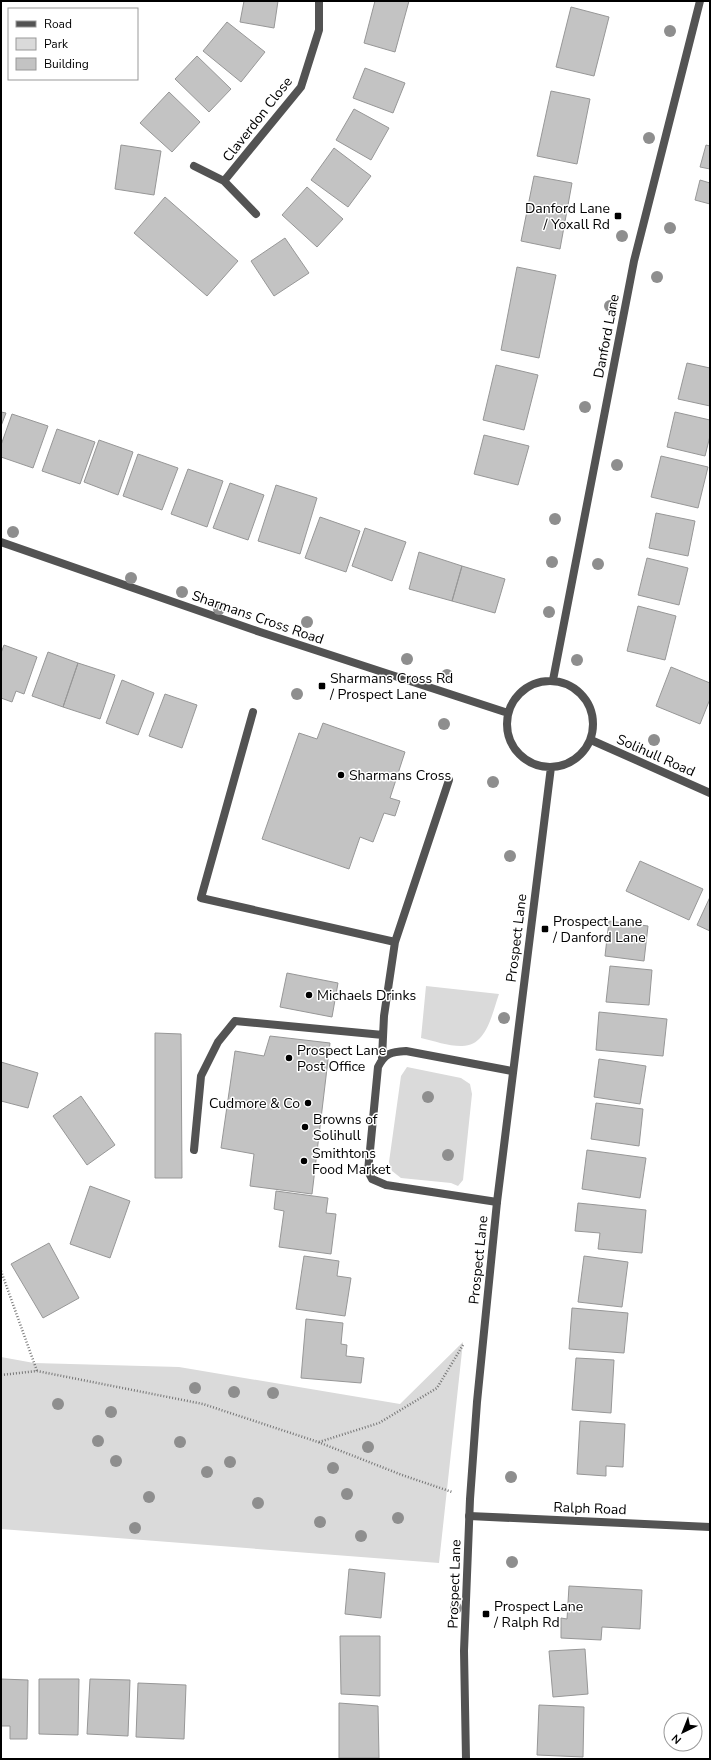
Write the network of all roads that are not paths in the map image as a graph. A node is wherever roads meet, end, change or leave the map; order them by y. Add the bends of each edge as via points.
1 (319, 1) edge
2 (700, 1) edge
3 (194, 166) dead end
4 (224, 181) junction
5 (256, 214) dead end
6 (1, 542) edge
7 (553, 680) junction
8 (253, 712) dead end
9 (508, 713) junction
10 (591, 740) junction
11 (551, 767) junction
12 (449, 780) dead end
13 (710, 793) edge
14 (395, 942) junction
15 (383, 1035) junction
16 (382, 1058) junction
17 (512, 1071) junction
18 (194, 1150) dead end
19 (497, 1202) junction
20 (469, 1516) junction
21 (710, 1527) edge
22 (466, 1759) edge

1 - 4 street, Claverdon Close via 319,30 301,87
2 - 7 street, Danford Lane via 634,261
3 - 4 street, Claverdon Close
4 - 5 street, Claverdon Close
6 - 9 street, Sharmans Cross Road
7 - 9 street via 525,688 514,699
7 - 10 street via 568,684 581,693 590,705 594,720
8 - 14 street via 201,898
9 - 11 street via 509,738 516,751 522,758 536,765
10 - 11 street via 583,753 574,760
10 - 13 street, Solihull Road
11 - 17 street, Prospect Lane
12 - 14 street
14 - 15 street
15 - 16 street
15 - 18 street via 235,1021 218,1042 201,1076
16 - 17 street via 392,1052 406,1051
16 - 19 street via 378,1067 368,1171 372,1179 386,1185
17 - 19 street, Prospect Lane
19 - 20 street, Prospect Lane via 477,1402
20 - 21 street, Ralph Road
20 - 22 street, Prospect Lane via 464,1651

